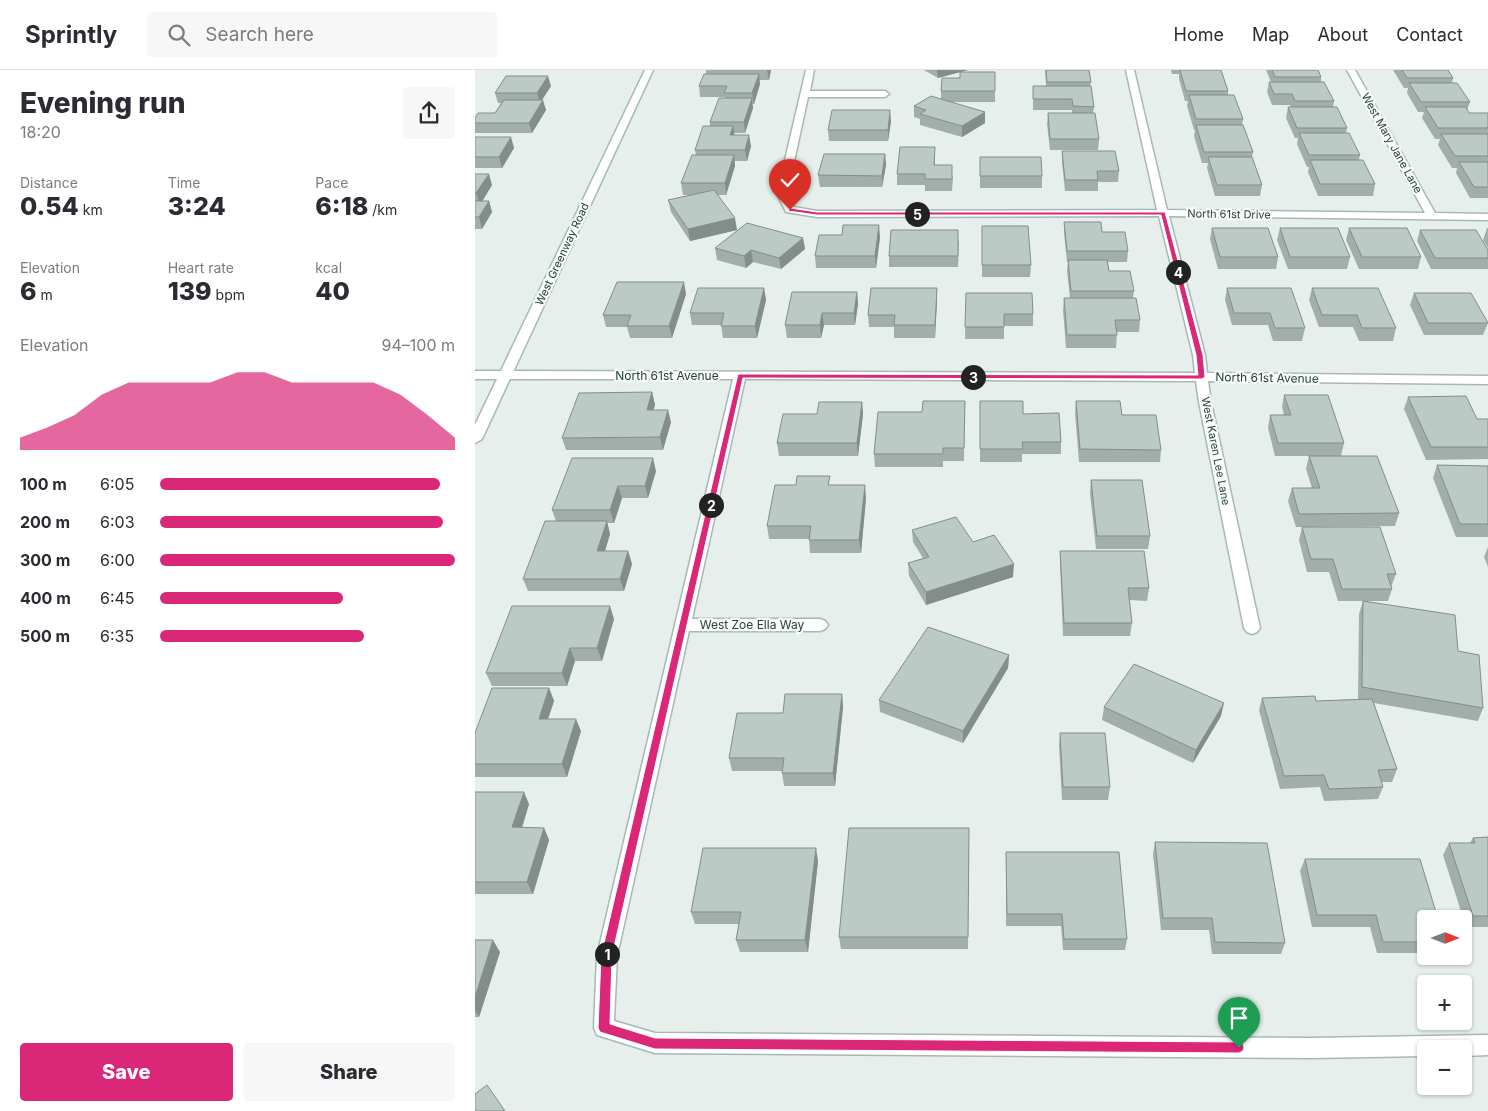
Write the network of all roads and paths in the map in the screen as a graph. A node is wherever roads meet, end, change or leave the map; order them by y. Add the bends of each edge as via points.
1 (649, 70) edge
2 (811, 70) edge
3 (1130, 70) edge
4 (1351, 70) edge
5 (805, 94) junction
6 (885, 94) dead end
7 (1163, 213) junction
8 (1432, 216) junction
9 (1488, 217) edge
10 (475, 375) edge
11 (505, 375) junction
12 (740, 376) junction
13 (1202, 377) junction
14 (1488, 380) edge
15 (475, 438) edge
16 (684, 625) junction
17 (819, 625) dead end
18 (1252, 628) dead end
19 (1488, 1044) edge

1 - 11 street, West Greenway Road
2 - 5 street
3 - 7 street, West Karen Lee Lane
4 - 8 street, West Mary Jane Lane
5 - 6 street
5 - 7 street, North 61st Drive via 782,194 790,210 817,214
7 - 8 street, North 61st Drive
7 - 13 street, West Karen Lee Lane
8 - 9 street, North 61st Drive
10 - 11 street, North 61st Avenue
11 - 12 street, North 61st Avenue
11 - 15 street, West Greenway Road
12 - 13 street, North 61st Avenue
12 - 16 street, West Zoe Ella Way
13 - 14 street, North 61st Avenue
13 - 18 street, West Karen Lee Lane
16 - 17 street, West Zoe Ella Way
16 - 19 street, West Zoe Ella Way via 607,956 604,1028 655,1044 1302,1048

